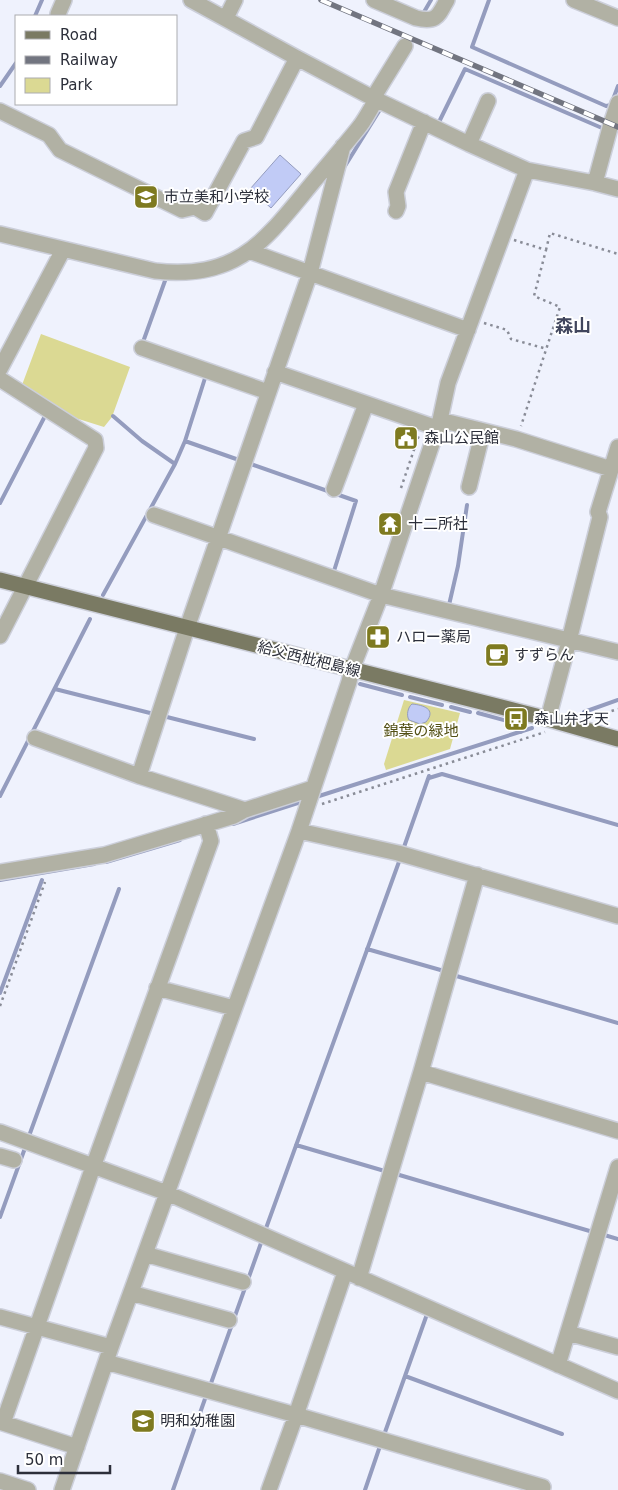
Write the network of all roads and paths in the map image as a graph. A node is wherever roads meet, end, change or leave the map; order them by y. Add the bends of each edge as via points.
1 (64, 0) edge
2 (192, 0) edge
3 (235, 0) edge
4 (374, 0) edge
5 (447, 0) edge
6 (574, 0) edge
7 (58, 14) dead end
8 (226, 18) junction
9 (618, 18) edge
10 (406, 46) dead end
11 (297, 58) junction
12 (375, 99) junction
13 (488, 101) dead end
14 (618, 103) edge
15 (0, 111) edge
16 (424, 122) junction
17 (469, 144) junction
18 (343, 146) junction
19 (527, 170) junction
20 (595, 182) junction
21 (618, 188) edge
22 (396, 211) dead end
23 (0, 234) edge
24 (502, 236) junction
25 (63, 250) junction
26 (546, 250) junction
27 (249, 251) junction
28 (618, 254) edge
29 (310, 273) junction
30 (470, 325) junction
31 (142, 348) dead end
32 (547, 349) junction
33 (0, 370) edge
34 (275, 372) junction
35 (0, 379) edge
36 (268, 392) junction
37 (366, 404) junction
38 (433, 424) junction
39 (483, 431) junction
40 (516, 439) junction
41 (618, 446) edge
42 (611, 469) junction
43 (469, 487) dead end
44 (400, 488) dead end
45 (334, 489) dead end
46 (154, 515) dead end
47 (218, 537) junction
48 (0, 580) edge
49 (26, 586) junction
50 (381, 595) junction
51 (187, 628) junction
52 (0, 636) edge
53 (569, 641) junction
54 (618, 652) edge
55 (352, 669) junction
56 (618, 709) edge
57 (548, 720) junction
58 (568, 725) junction
59 (583, 729) junction
60 (35, 738) dead end
61 (618, 739) edge
62 (139, 776) junction
63 (312, 790) junction
64 (306, 808) junction
65 (245, 810) junction
66 (208, 830) junction
67 (299, 831) junction
68 (0, 872) edge
69 (477, 874) junction
70 (45, 882) dead end
71 (618, 916) edge
72 (157, 988) junction
73 (0, 1006) edge
74 (234, 1008) junction
75 (421, 1072) junction
76 (618, 1131) edge
77 (0, 1132) edge
78 (93, 1167) junction
79 (618, 1167) edge
80 (167, 1193) junction
81 (145, 1254) junction
82 (345, 1272) junction
83 (359, 1278) junction
84 (243, 1282) dead end
85 (131, 1293) junction
86 (0, 1317) edge
87 (229, 1320) dead end
88 (36, 1327) junction
89 (568, 1333) junction
90 (111, 1347) junction
91 (618, 1348) edge
92 (106, 1362) junction
93 (558, 1365) junction
94 (618, 1391) edge
95 (296, 1415) junction
96 (1, 1422) edge
97 (77, 1447) junction
98 (0, 1482) edge
99 (543, 1486) dead end
100 (28, 1490) edge
101 (62, 1490) edge
102 (269, 1490) edge

1 - 7 street
2 - 8 street
3 - 8 street
4 - 5 street via 424,20 438,17
6 - 9 street
8 - 11 street
10 - 12 street
11 - 12 street
11 - 15 street via 256,137 244,141 205,213 195,207 182,210 60,150 49,135
12 - 16 street
12 - 18 street
13 - 17 street
14 - 20 street
16 - 17 street
16 - 22 street via 396,192
17 - 19 street
18 - 27 street via 275,228
18 - 29 street
19 - 20 street
19 - 24 street
20 - 21 street
23 - 25 street
24 - 26 path
24 - 30 street
25 - 27 street via 176,273 214,268
25 - 33 street
26 - 28 path via 550,233
26 - 32 path via 534,296 560,307
27 - 29 street
29 - 30 street
29 - 34 street
30 - 32 path via 507,330 511,339
30 - 38 street
31 - 36 street
32 - 40 path
34 - 36 street
34 - 37 street
35 - 49 street via 95,440 96,448
36 - 47 street
37 - 38 street
37 - 45 street
38 - 39 street
38 - 44 path
38 - 50 street
39 - 40 street
39 - 43 street
40 - 42 street
41 - 42 street
42 - 53 street
46 - 47 street
47 - 50 street
47 - 51 street
48 - 49 main road, 給父西枇杷島線
49 - 51 main road, 給父西枇杷島線
49 - 52 street
50 - 53 street
50 - 55 street
51 - 55 main road, 給父西枇杷島線
51 - 62 street
53 - 54 street
53 - 57 street
55 - 57 main road, 給父西枇杷島線
55 - 63 street
56 - 59 path via 587,719
57 - 58 main road, 給父西枇杷島線
58 - 59 main road, 給父西枇杷島線
58 - 64 path
59 - 61 main road, 給父西枇杷島線
60 - 62 street
62 - 65 street
63 - 64 street
63 - 65 street
64 - 67 street
65 - 66 street
66 - 68 street via 104,855
66 - 72 street
67 - 69 street via 398,852
67 - 74 street
69 - 71 street
69 - 75 street
70 - 73 path
72 - 74 street
72 - 78 street
74 - 80 street
75 - 76 street
75 - 83 street
77 - 78 street
78 - 80 street
78 - 88 street
79 - 89 street
80 - 81 street
80 - 82 street
81 - 84 street
81 - 85 street
82 - 83 street
82 - 95 street
83 - 93 street
85 - 87 street
85 - 90 street
86 - 88 street
88 - 90 street
88 - 96 street
89 - 91 street
89 - 93 street
90 - 92 street
92 - 95 street
92 - 97 street
93 - 94 street
95 - 99 street
95 - 102 street
96 - 97 street
97 - 101 street
98 - 100 street

